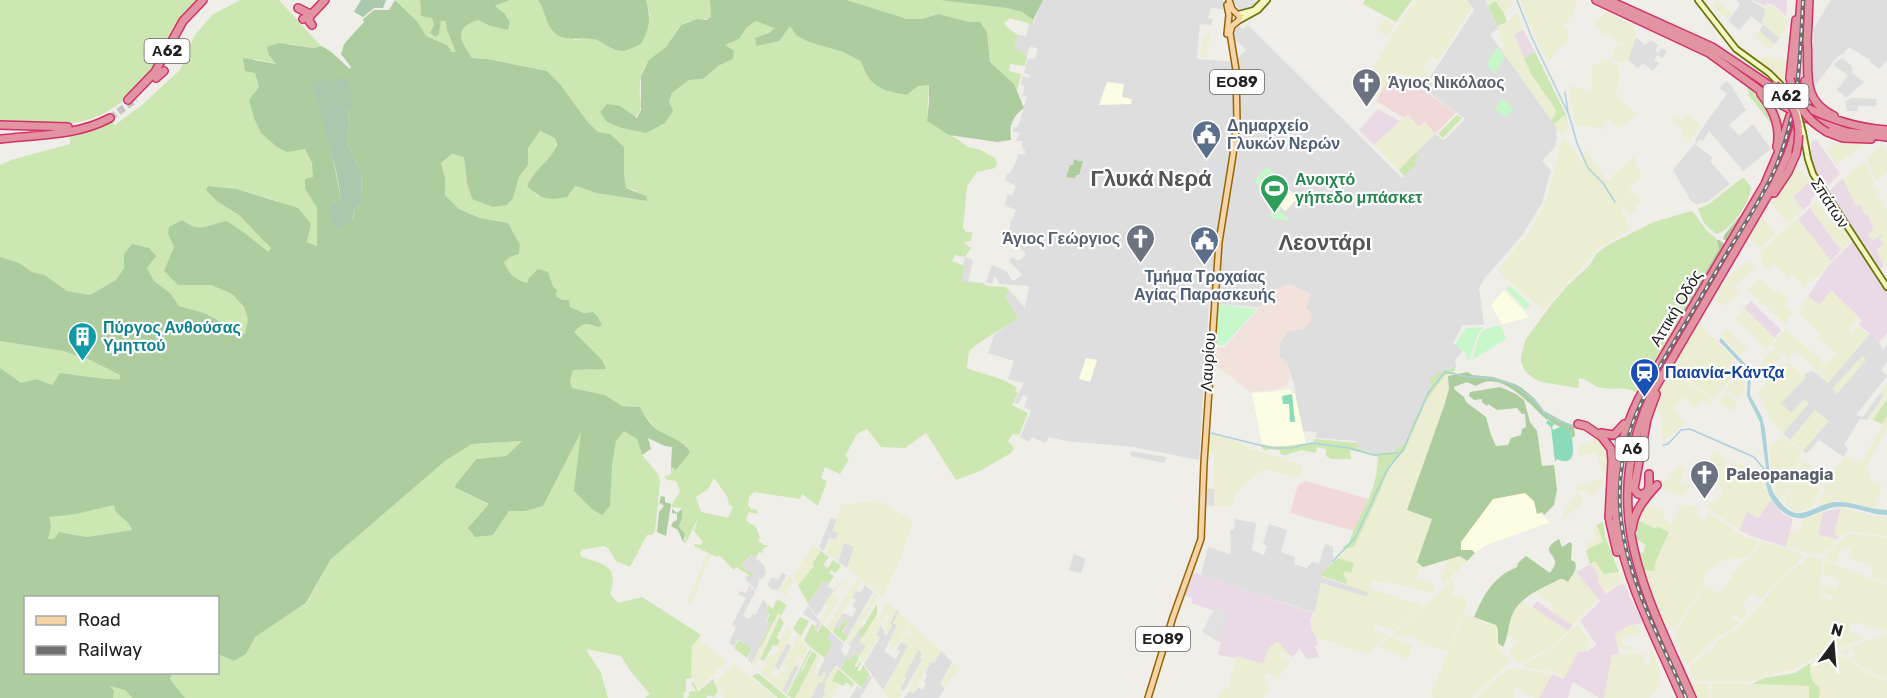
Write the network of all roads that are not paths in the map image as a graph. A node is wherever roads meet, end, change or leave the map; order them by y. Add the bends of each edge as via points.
1 (203, 0) edge
2 (211, 0) edge
3 (323, 0) edge
4 (1228, 0) edge
5 (1265, 0) edge
6 (1596, 0) edge
7 (1608, 0) edge
8 (1698, 0) edge
9 (1800, 0) edge
10 (1809, 0) edge
11 (298, 8) dead end
12 (309, 14) junction
13 (1234, 17) junction
14 (312, 25) dead end
15 (1695, 39) junction
16 (1807, 40) junction
17 (171, 52) junction
18 (1726, 64) junction
19 (156, 78) junction
20 (1779, 86) junction
21 (0, 125) edge
22 (1887, 129) edge
23 (1887, 138) edge
24 (0, 139) edge
25 (1754, 202) junction
26 (1742, 241) junction
27 (1887, 287) edge
28 (1673, 356) junction
29 (1639, 398) junction
30 (1649, 474) dead end
31 (1645, 494) junction
32 (1633, 550) junction
33 (1638, 597) junction
34 (1147, 698) edge
35 (1682, 698) edge
36 (1692, 698) edge

1 - 19 highway, Α62 via 183,21 164,58 132,100
2 - 17 highway, Α62 via 189,20
3 - 12 highway
4 - 13 main road, Λαυρίου / ΕΟ89
5 - 13 main road via 1258,10
6 - 18 highway, Α62
7 - 15 highway, Α62
8 - 20 main road, Σπάτων via 1736,49 1769,73
9 - 23 highway, bridge via 1790,78 1800,107 1827,132 1851,139
9 - 25 highway, Αττική Οδός / Α6, bridge via 1790,116 1775,162
10 - 16 highway, Αττική Οδός / Α6
11 - 12 highway
12 - 14 highway
13 - 34 main road, Λαυρίου / ΕΟ89 via 1228,36 1234,70 1234,121 1213,271 1198,538
15 - 20 highway via 1727,53
15 - 22 highway, Α62 via 1819,114 1856,126
16 - 22 highway via 1808,84 1816,103 1836,117
16 - 26 highway, Αττική Οδός / Α6, bridge via 1803,97 1791,147
17 - 19 highway, Α62
17 - 19 highway via 166,67
18 - 23 highway, Α62 via 1773,100 1806,118 1847,132
18 - 25 highway via 1765,100 1777,123 1775,155
20 - 26 highway, bridge via 1796,116 1796,154
20 - 27 main road, Σπάτων, bridge via 1797,109 1811,170
21 - 24 highway via 69,127 109,116 78,130
25 - 29 highway, Αττική Οδός / Α6
26 - 28 highway, Αττική Οδός / Α6
28 - 31 highway via 1648,416 1634,489
28 - 32 highway, Αττική Οδός / Α6 via 1648,403 1633,447 1627,496
29 - 33 highway, Αττική Οδός / Α6 via 1620,447 1615,499 1619,541
29 - 33 highway via 1614,435 1587,424 1578,426 1586,426 1602,436 1612,452 1609,520 1621,563
30 - 31 highway
31 - 32 highway via 1656,485 1633,519
32 - 36 highway, Αττική Οδός / Α6 via 1644,587
33 - 35 highway, Αττική Οδός / Α6

